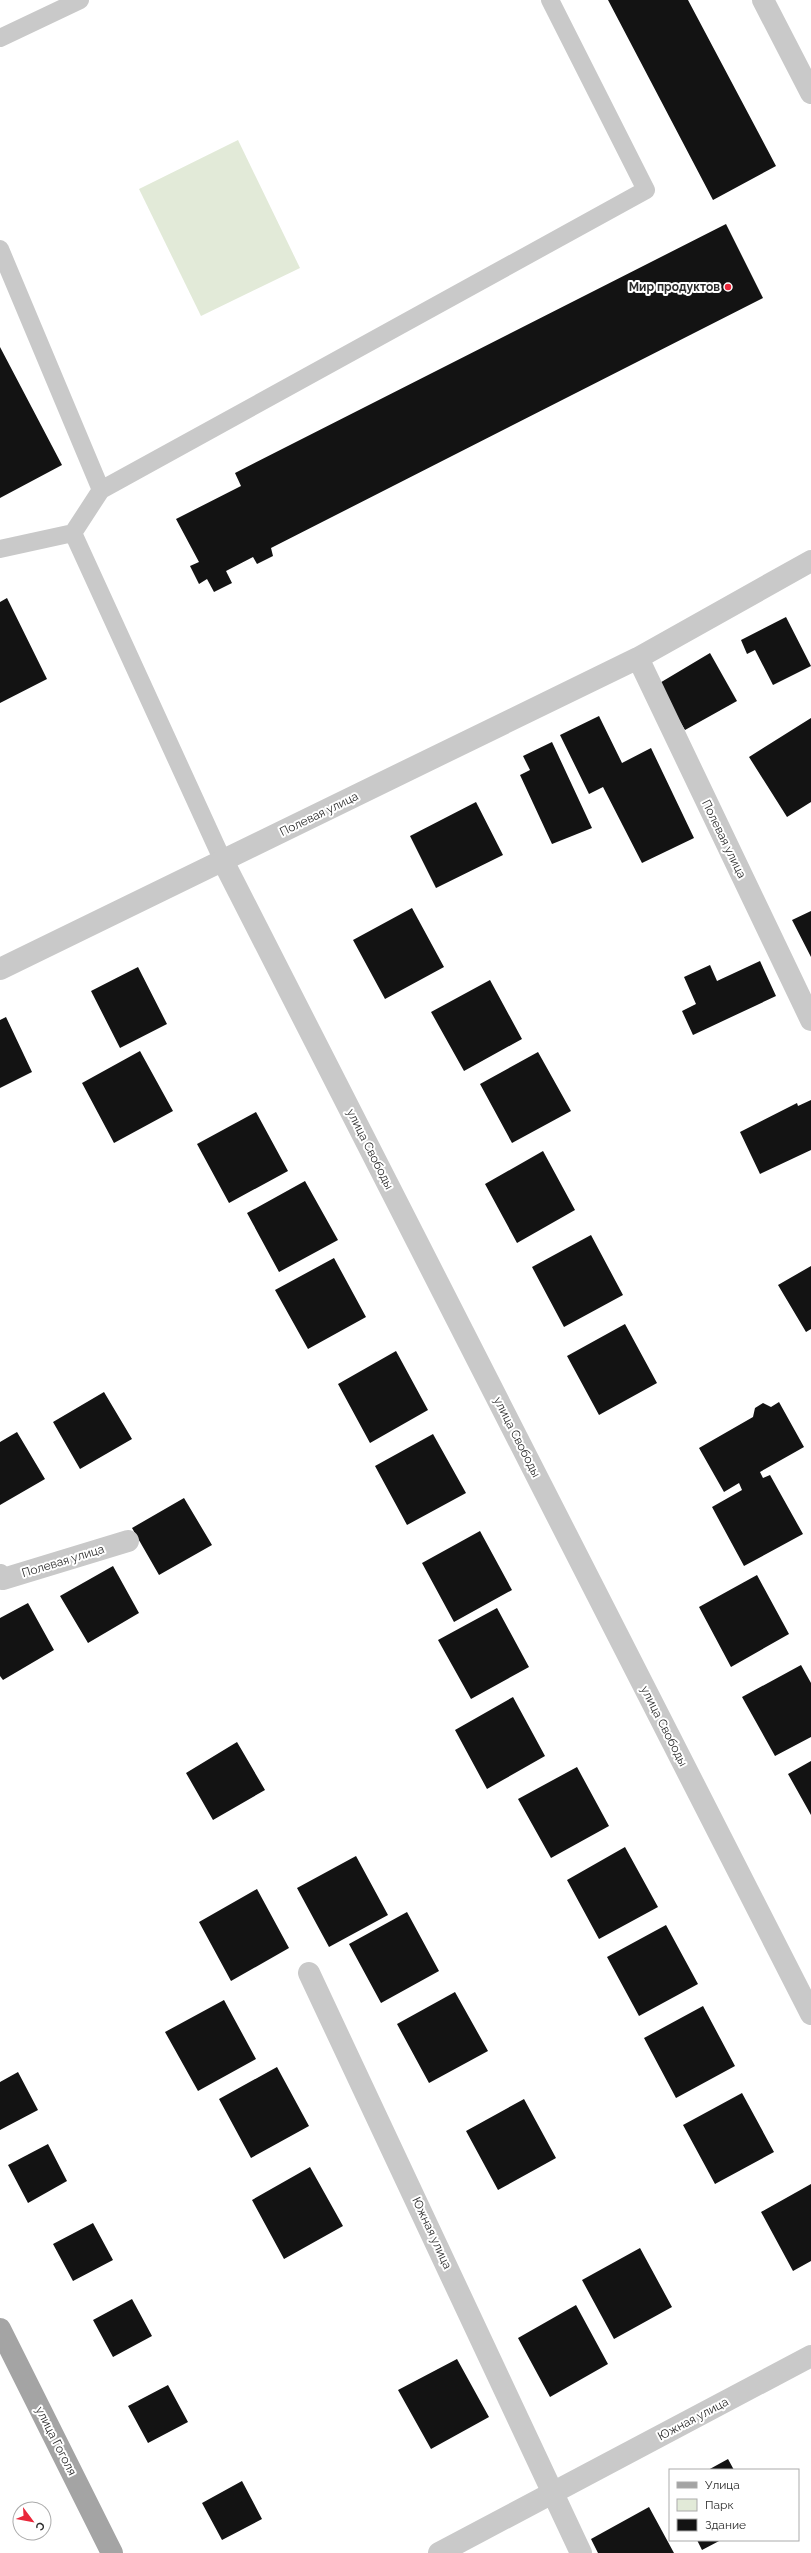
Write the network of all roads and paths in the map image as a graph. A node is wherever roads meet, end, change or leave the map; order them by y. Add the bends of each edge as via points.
1 (80, 0) edge
2 (550, 0) edge
3 (763, 0) edge
4 (0, 38) edge
5 (811, 93) edge
6 (0, 250) edge
7 (101, 490) junction
8 (73, 533) junction
9 (0, 549) edge
10 (811, 561) edge
11 (638, 658) junction
12 (223, 861) junction
13 (0, 969) edge
14 (811, 1020) edge
15 (128, 1541) dead end
16 (0, 1575) edge
17 (309, 1973) dead end
18 (811, 2014) edge
19 (0, 2329) edge
20 (811, 2356) edge
21 (554, 2494) junction
22 (112, 2553) edge
23 (439, 2553) edge
24 (581, 2553) edge

1 - 4 lane
2 - 7 lane via 646,190
3 - 5 street
6 - 7 lane
7 - 8 lane
8 - 9 lane
8 - 12 lane
10 - 11 street, Полевая улица
11 - 12 street, Полевая улица
11 - 14 street, Полевая улица
12 - 13 street, Полевая улица
12 - 18 street, улица Свободы
15 - 16 street, Полевая улица via 2,1579
17 - 21 street, Южная улица
19 - 22 main road, улица Гоголя
20 - 21 street, Южная улица
21 - 23 street, Южная улица
21 - 24 street, Южная улица

